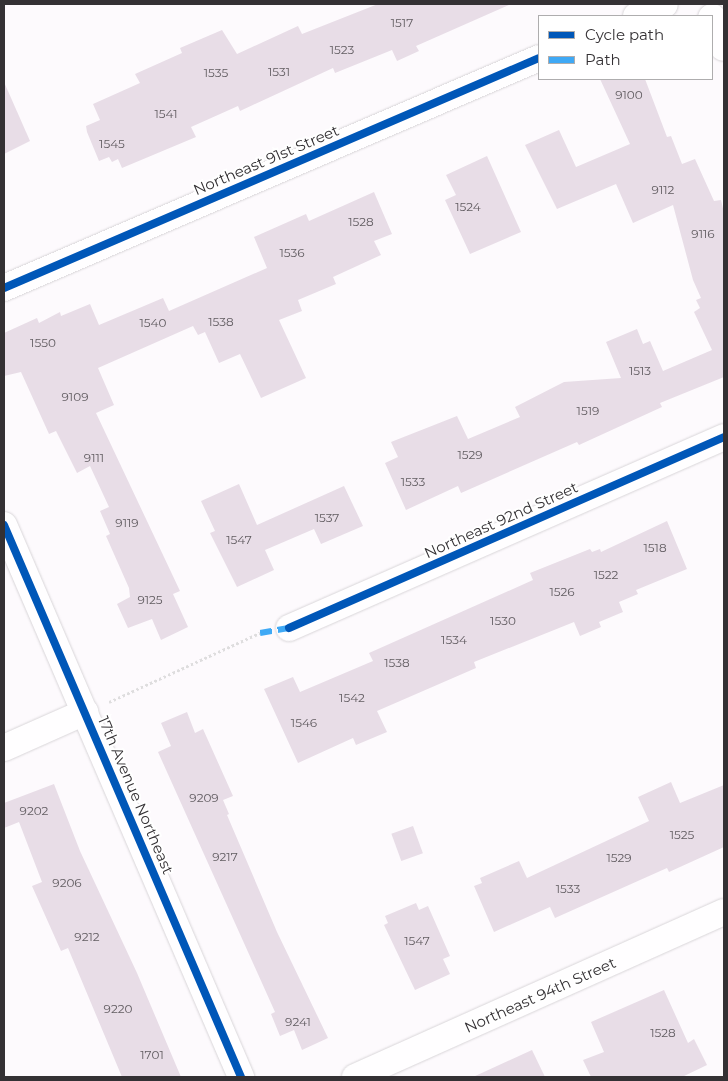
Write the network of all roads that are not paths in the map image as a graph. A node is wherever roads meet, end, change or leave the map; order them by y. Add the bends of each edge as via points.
1 (665, 4) edge
2 (638, 15) edge
3 (713, 22) edge
4 (724, 47) edge
5 (538, 58) edge
6 (4, 288) edge
7 (724, 437) edge
8 (4, 525) edge
9 (289, 628) dead end
10 (96, 707) junction
11 (4, 748) edge
12 (724, 912) edge
13 (241, 1077) edge
14 (355, 1077) edge

1 - 2 street
3 - 4 street
5 - 6 street, Northeast 91st Street
7 - 9 street, Northeast 92nd Street
8 - 10 street, 17th Avenue Northeast
10 - 11 street
10 - 13 street, 17th Avenue Northeast
12 - 14 street, Northeast 94th Street

